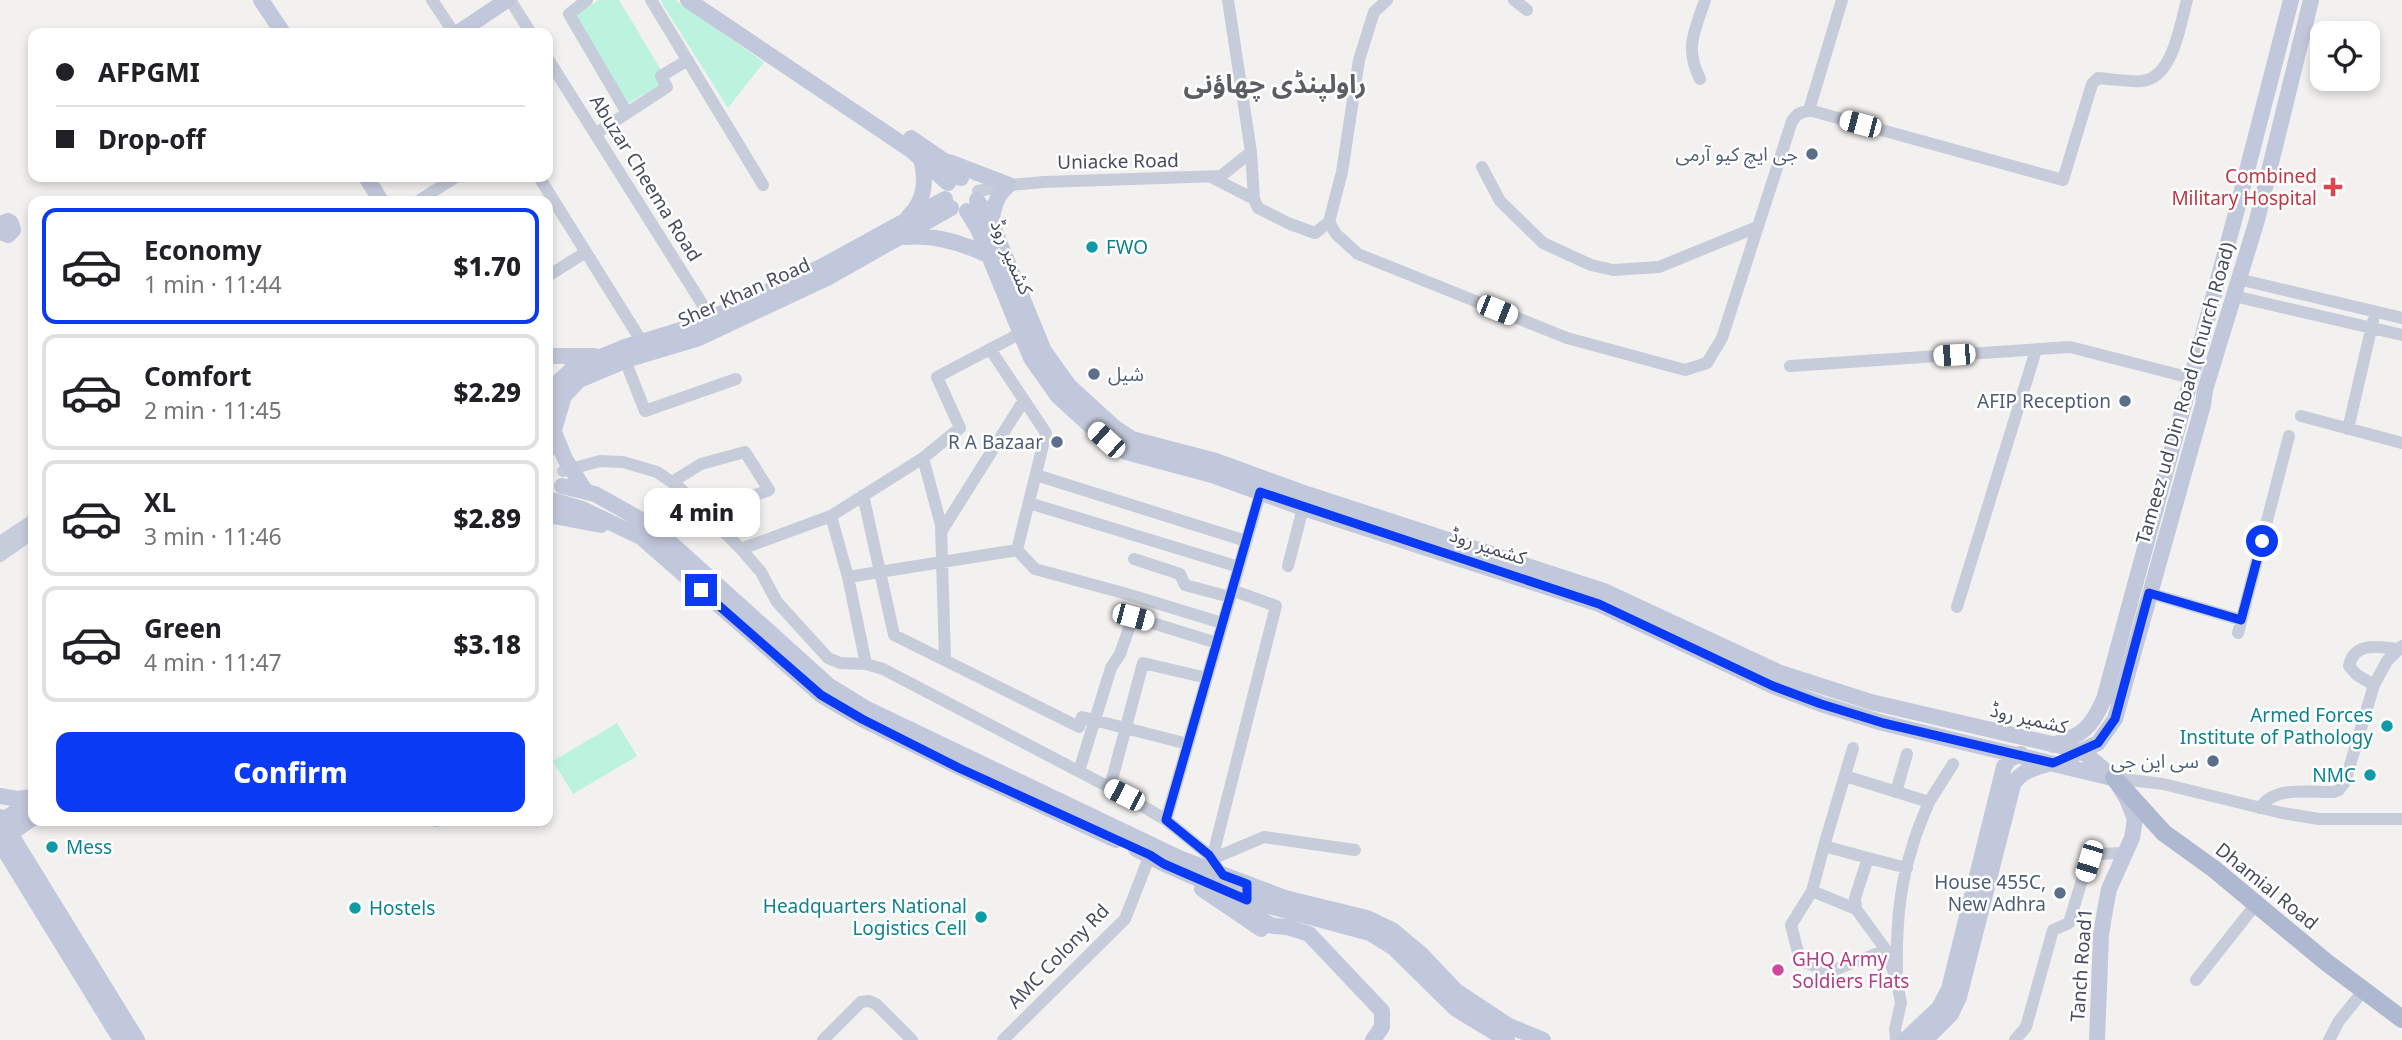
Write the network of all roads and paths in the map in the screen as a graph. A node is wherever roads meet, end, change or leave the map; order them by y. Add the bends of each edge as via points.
1 (251, 0) edge
2 (261, 0) edge
3 (432, 0) edge
4 (509, 0) edge
5 (587, 0) edge
6 (651, 0) edge
7 (688, 0) edge
8 (702, 0) edge
9 (1228, 0) edge
10 (1387, 0) edge
11 (1514, 0) edge
12 (1705, 0) edge
13 (1842, 0) edge
14 (2187, 0) edge
15 (2291, 0) edge
16 (2311, 0) edge
17 (1527, 10) dead end
18 (270, 28) edge
19 (280, 28) edge
20 (452, 28) edge
21 (464, 28) edge
22 (528, 28) edge
23 (688, 60) junction
24 (553, 67) edge
25 (1700, 79) dead end
26 (1809, 110) junction
27 (627, 113) junction
28 (595, 134) junction
29 (1251, 152) junction
30 (921, 158) junction
31 (943, 160) junction
32 (1482, 167) dead end
33 (1211, 177) junction
34 (448, 182) edge
35 (764, 185) dead end
36 (1009, 185) junction
37 (426, 196) edge
38 (961, 196) junction
39 (553, 199) edge
40 (1254, 200) junction
41 (2235, 217) junction
42 (905, 220) junction
43 (2257, 220) junction
44 (991, 222) junction
45 (1329, 222) junction
46 (1757, 227) junction
47 (899, 237) junction
48 (586, 251) junction
49 (990, 256) junction
50 (553, 273) edge
51 (2238, 279) junction
52 (2234, 296) junction
53 (2379, 312) junction
54 (711, 318) junction
55 (2402, 318) edge
56 (2375, 328) junction
57 (1021, 333) junction
58 (2402, 335) edge
59 (642, 342) junction
60 (990, 349) junction
61 (2036, 350) junction
62 (607, 355) junction
63 (553, 356) edge
64 (625, 360) junction
65 (1790, 366) dead end
66 (2191, 378) junction
67 (736, 379) dead end
68 (553, 388) edge
69 (1024, 400) junction
70 (2301, 416) dead end
71 (2352, 430) junction
72 (554, 432) junction
73 (553, 435) edge
74 (2289, 436) dead end
75 (2402, 443) edge
76 (923, 458) junction
77 (553, 459) edge
78 (565, 475) junction
79 (1036, 475) junction
80 (671, 482) junction
81 (1262, 485) junction
82 (863, 495) junction
83 (553, 496) edge
84 (750, 497) dead end
85 (553, 500) edge
86 (1300, 502) junction
87 (1029, 503) junction
88 (553, 516) edge
89 (831, 516) junction
90 (28, 523) edge
91 (627, 531) junction
92 (941, 532) junction
93 (28, 536) edge
94 (1246, 541) junction
95 (0, 542) edge
96 (741, 549) junction
97 (2144, 549) junction
98 (1017, 550) junction
99 (2160, 553) junction
100 (0, 556) edge
101 (1134, 559) dead end
102 (942, 562) junction
103 (1288, 566) dead end
104 (1239, 567) junction
105 (880, 572) junction
106 (848, 577) junction
107 (2149, 593) junction
108 (1231, 594) junction
109 (1957, 607) dead end
110 (1222, 623) junction
111 (1217, 643) junction
112 (2400, 648) edge
113 (945, 660) junction
114 (1735, 660) junction
115 (866, 664) junction
116 (1207, 678) junction
117 (2374, 685) junction
118 (1828, 688) junction
119 (1821, 704) junction
120 (1096, 720) junction
121 (1126, 728) junction
122 (1188, 744) junction
123 (2052, 745) junction
124 (1853, 748) dead end
125 (2082, 751) junction
126 (1907, 754) dead end
127 (2016, 756) junction
128 (2053, 763) junction
129 (1953, 764) dead end
130 (1079, 771) junction
131 (1845, 776) junction
132 (2114, 778) junction
133 (1110, 788) junction
134 (1896, 792) junction
135 (0, 796) edge
136 (28, 799) edge
137 (1929, 802) junction
138 (28, 804) edge
139 (2260, 808) junction
140 (2402, 819) edge
141 (28, 820) edge
142 (1166, 820) junction
143 (2, 830) edge
144 (1824, 846) junction
145 (1355, 850) dead end
146 (2125, 853) junction
147 (1868, 858) junction
148 (1212, 859) junction
149 (1157, 860) junction
150 (1907, 868) junction
151 (1223, 875) junction
152 (1812, 891) junction
153 (1247, 892) junction
154 (2256, 904) junction
155 (1856, 909) junction
156 (1315, 939) junction
157 (1886, 950) junction
158 (2196, 980) dead end
159 (1897, 982) junction
160 (2364, 990) junction
161 (2402, 1019) edge
162 (121, 1040) edge
163 (138, 1040) edge
164 (823, 1040) edge
165 (912, 1040) edge
166 (1003, 1040) edge
167 (1373, 1040) edge
168 (1507, 1040) edge
169 (1543, 1040) edge
170 (1896, 1040) edge
171 (1905, 1040) edge
172 (1925, 1040) edge
173 (2015, 1040) edge
174 (2097, 1040) edge
175 (2329, 1040) edge

1 - 18 main road
2 - 19 main road
3 - 20 street
4 - 21 main road
4 - 22 street
5 - 27 street via 569,14
6 - 23 street
7 - 30 main road
8 - 31 main road
9 - 29 street
10 - 45 street via 1374,12 1359,60 1342,172
11 - 17 street
12 - 25 street via 1691,44 1692,63
13 - 26 street
14 - 26 street via 2165,68 2155,77 2143,81 2098,78 2092,84 2063,180
15 - 41 main road, Tameez ud Din Road (Church Road)
16 - 43 main road, Tameez ud Din Road (Church Road)
23 - 27 street via 661,76 667,87
23 - 35 street
24 - 28 street, Abuzar Cheema Road
26 - 46 street via 1792,121
27 - 28 street
28 - 54 street, Abuzar Cheema Road
29 - 33 street, Uniacke Road via 1221,176
29 - 40 street
30 - 38 main road
30 - 42 main road via 923,191 918,207
31 - 36 main road
31 - 38 main road
32 - 46 street via 1500,201 1543,243 1613,270 1659,267
33 - 36 street, Uniacke Road
33 - 40 street
34 - 37 street
36 - 38 street, Uniacke Road
36 - 44 main road via 995,203
38 - 42 main road, Sher Khan Road
38 - 44 main road, کشمیر روڈ
38 - 47 main road, Sher Khan Road
38 - 49 main road, کشمیر روڈ
39 - 48 street
40 - 45 street via 1258,208 1315,233
41 - 43 main road
41 - 66 main road, Tameez ud Din Road (Church Road)
42 - 54 main road, Sher Khan Road via 821,267
43 - 51 main road, Tameez ud Din Road (Church Road)
44 - 81 main road, کشمیر روڈ via 1044,351 1069,386 1132,439 1216,461
45 - 46 street via 1358,254 1567,338 1685,370 1707,363 1722,338
47 - 49 main road via 931,236
47 - 64 main road, Sher Khan Road via 827,278 699,338
48 - 50 street
48 - 59 street
49 - 57 main road, کشمیر روڈ
51 - 52 main road, Tameez ud Din Road (Church Road)
51 - 53 street
52 - 56 street
52 - 99 main road, Tameez ud Din Road (Church Road)
53 - 55 street
53 - 56 street
54 - 59 main road, Sher Khan Road
56 - 58 street
56 - 71 street
57 - 60 street
57 - 81 main road, کشمیر روڈ via 1031,358 1058,396 1106,440 1126,452
59 - 62 main road, Sher Khan Road
60 - 69 street
60 - 76 street via 937,377 960,428
61 - 65 street
61 - 66 street via 2070,347
61 - 109 street
62 - 63 main road
62 - 68 main road, Sher Khan Road via 572,369
64 - 67 street via 645,411
64 - 72 main road, Sher Khan Road via 579,380 565,396
66 - 97 main road, Tameez ud Din Road (Church Road)
69 - 79 street via 1046,433
69 - 92 street
70 - 71 street
71 - 75 street
72 - 73 main road, Sher Khan Road
72 - 78 main road
74 - 107 street via 2239,626
76 - 82 street
76 - 92 street
77 - 78 main road
78 - 80 street via 600,461 623,462 657,472
78 - 83 main road
78 - 151 main road via 586,492 652,526 828,685 867,709
79 - 87 street
79 - 94 street
80 - 84 street via 701,464 745,452 769,490
80 - 96 street
81 - 86 main road, کشمیر روڈ
81 - 94 street
82 - 89 street
82 - 105 street
85 - 91 main road
86 - 103 street
86 - 114 main road, کشمیر روڈ via 1604,591 1640,616
87 - 98 street
87 - 104 street
88 - 91 main road
89 - 96 street
89 - 106 street
90 - 95 street
91 - 149 main road via 642,537 821,695 959,768
92 - 102 street
93 - 100 street
94 - 104 street
96 - 115 street via 761,572 777,602 828,658
97 - 99 main road
97 - 123 main road, Tameez ud Din Road (Church Road) via 2100,708 2087,730
98 - 102 street
98 - 110 street via 1035,569
99 - 107 main road, Tameez ud Din Road (Church Road)
101 - 108 street via 1180,574 1185,586
102 - 105 street
102 - 113 street
104 - 108 street
105 - 106 street
105 - 113 street via 894,635
106 - 115 street
107 - 125 main road, Tameez ud Din Road (Church Road) via 2115,719 2098,743
108 - 110 street
108 - 148 street via 1276,606
110 - 111 street
111 - 116 street
111 - 120 street via 1133,617
112 - 117 street
112 - 117 street via 2365,647 2351,658 2349,666
113 - 120 street via 1079,727 1082,717
114 - 118 main road, کشمیر روڈ
114 - 119 main road, کشمیر روڈ via 1773,686
115 - 130 street
116 - 121 street via 1143,663
116 - 122 street
117 - 139 street via 2339,790 2273,795
118 - 119 main road
118 - 123 main road, کشمیر روڈ
119 - 127 main road, کشمیر روڈ
120 - 121 street
120 - 130 street
121 - 122 street
121 - 133 street
122 - 142 street
123 - 125 main road, کشمیر روڈ
123 - 127 main road, Tameez ud Din Road (Church Road)
124 - 131 street
125 - 128 main road, Tameez ud Din Road (Church Road)
125 - 132 main road, کشمیر روڈ
126 - 134 street
127 - 128 main road, کشمیر روڈ
127 - 171 main road via 2004,767 1949,989 1939,1008
128 - 132 main road, کشمیر روڈ
128 - 172 main road, Tameez ud Din Road (Church Road) via 2026,772 2013,785 1959,997 1951,1014
129 - 137 street
130 - 133 street
131 - 134 street
131 - 144 street
132 - 139 street, کشمیر روڈ via 2163,784
132 - 146 main road, Tanch Road1 via 2135,819
132 - 154 main road, Dhamial Road via 2164,833
133 - 142 street
134 - 137 street
135 - 136 main road
137 - 150 street
138 - 143 main road
139 - 140 street, کشمیر روڈ via 2319,819
141 - 143 main road
142 - 148 street
143 - 162 main road
143 - 163 main road
144 - 147 street
144 - 152 street
145 - 148 street via 1264,837
146 - 173 street via 2090,857 2069,923 2053,930 2026,1027
146 - 174 main road, Tanch Road1 via 2109,889 2101,935
147 - 150 street
147 - 155 street
148 - 151 street
149 - 153 main road
149 - 156 main road via 1268,932
149 - 166 street, AMC Colony Rd via 1125,919
150 - 159 street via 1896,934
151 - 153 main road
152 - 155 street
152 - 157 street via 1791,925 1800,960 1829,972
153 - 156 main road via 1262,922 1298,929
153 - 168 main road via 1370,933 1394,948 1456,1009
153 - 169 main road via 1367,918 1392,930 1456,991 1509,1026
154 - 158 street
154 - 160 main road, Dhamial Road
155 - 157 street
156 - 167 main road via 1382,1011 1382,1027
157 - 159 street
159 - 170 street via 1901,1003
160 - 161 main road, Dhamial Road
160 - 175 street
164 - 165 street via 861,1002 869,1001

